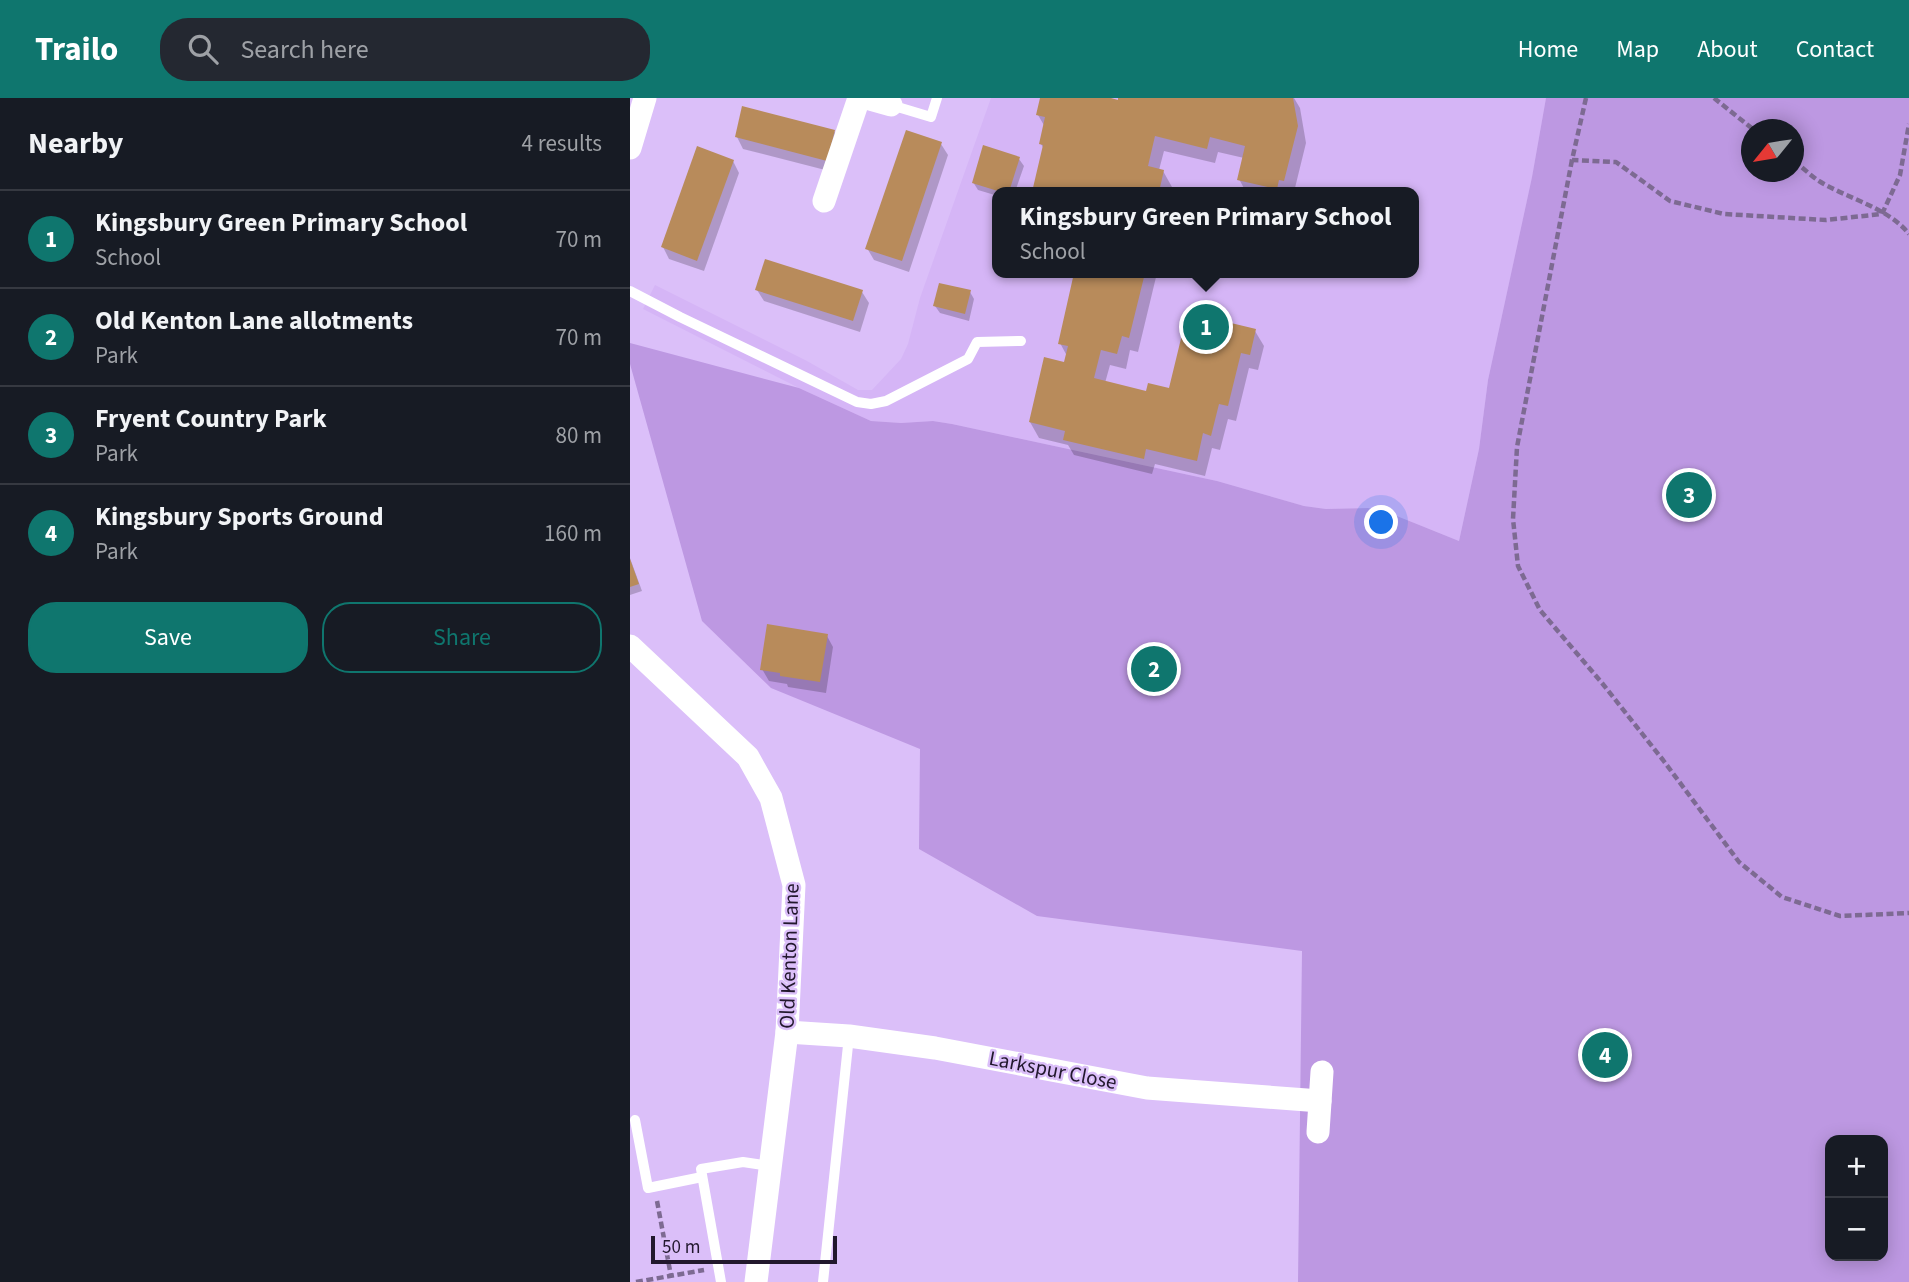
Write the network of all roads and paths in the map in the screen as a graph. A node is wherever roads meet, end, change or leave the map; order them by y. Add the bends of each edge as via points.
1 (645, 98) edge
2 (859, 98) edge
3 (866, 98) edge
4 (937, 98) edge
5 (1587, 98) edge
6 (1714, 98) edge
7 (891, 105) joint
8 (1741, 120) edge
9 (1909, 124) edge
10 (630, 148) edge
11 (1572, 160) junction
12 (1804, 169) edge
13 (824, 201) dead end
14 (1882, 214) junction
15 (1909, 234) edge
16 (630, 291) edge
17 (1021, 341) dead end
18 (630, 646) edge
19 (1909, 913) edge
20 (787, 1032) junction
21 (849, 1036) junction
22 (1322, 1072) dead end
23 (1320, 1101) junction
24 (635, 1120) dead end
25 (1318, 1132) dead end
26 (770, 1166) junction
27 (702, 1177) junction
28 (654, 1186) junction
29 (719, 1267) junction
30 (671, 1276) junction
31 (636, 1282) edge
32 (721, 1282) edge
33 (756, 1282) edge
34 (823, 1282) edge

1 - 10 street
2 - 13 street
3 - 7 street
4 - 7 lane via 931,117
5 - 11 path
6 - 8 path
9 - 14 path via 1900,175
11 - 14 path via 1616,162 1670,201 1724,214 1826,220
11 - 19 path via 1517,447 1513,519 1518,566 1540,610 1663,760 1739,862 1782,897 1840,916
12 - 14 path
14 - 15 path
16 - 17 lane via 857,402 871,404 886,401 968,359 977,342
18 - 20 street, Old Kenton Lane via 748,757 771,798 794,886
20 - 21 street, Larkspur Close
20 - 26 street, Old Kenton Lane
21 - 23 street, Larkspur Close via 1147,1088
21 - 34 lane
22 - 23 street
23 - 25 street
24 - 28 lane via 648,1188
26 - 27 lane via 743,1162 701,1169
26 - 33 street, Old Kenton Lane
27 - 28 lane
27 - 29 lane
28 - 30 path
29 - 30 path
29 - 32 lane
30 - 31 path

